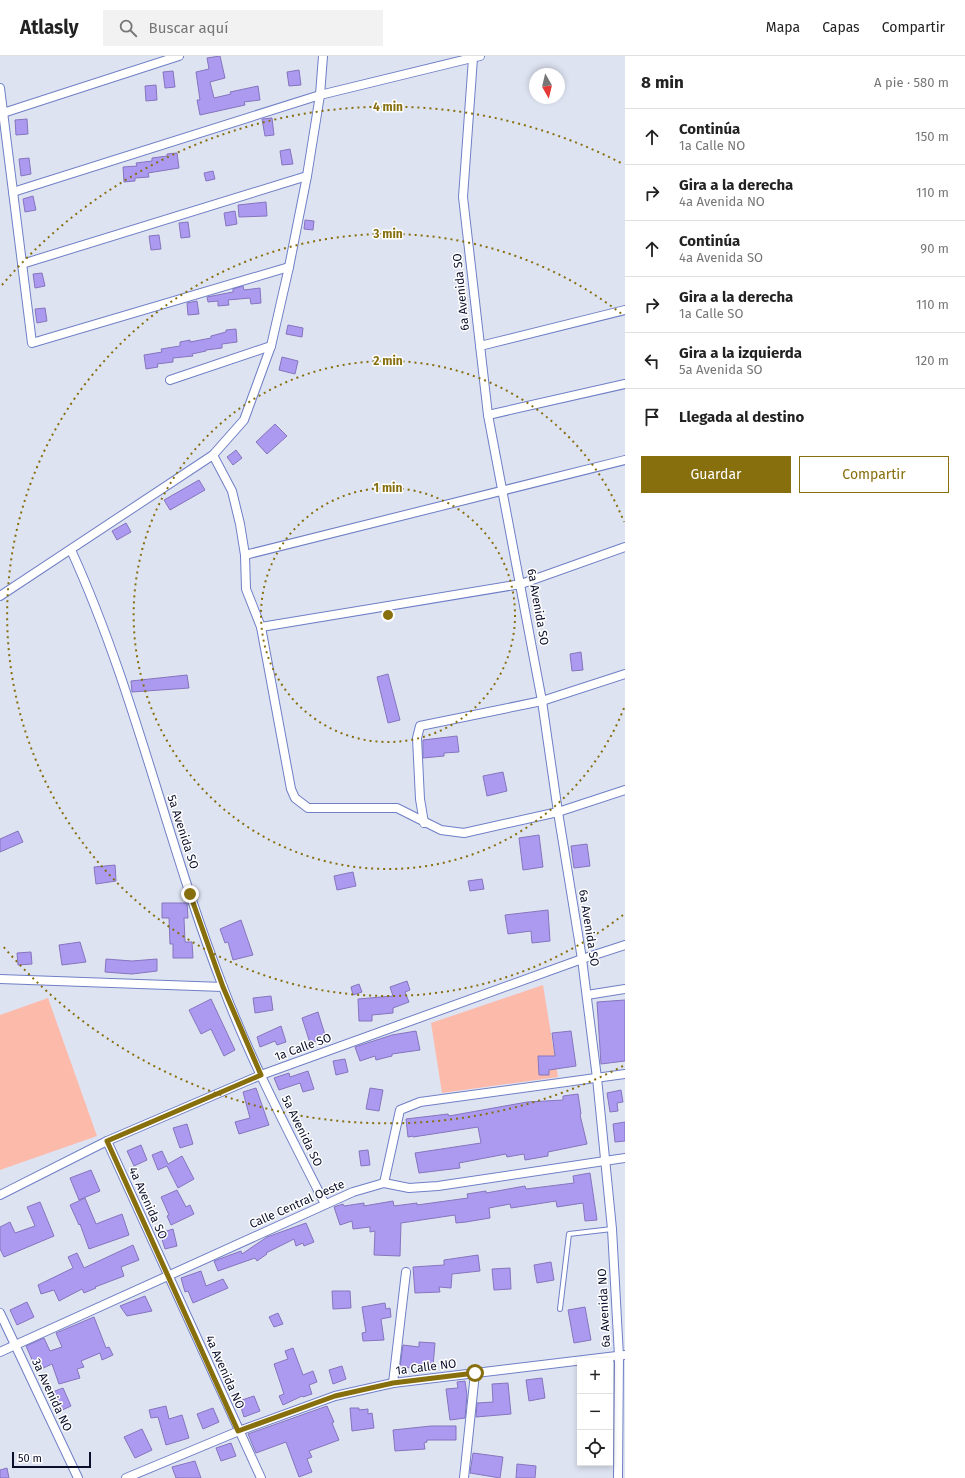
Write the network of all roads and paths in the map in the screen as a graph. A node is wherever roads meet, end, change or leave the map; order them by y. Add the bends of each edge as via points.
1 (179, 56) edge
2 (323, 56) edge
3 (477, 57) edge
4 (0, 88) edge
5 (320, 95) junction
6 (3, 113) junction
7 (307, 176) junction
8 (13, 192) junction
9 (22, 264) junction
10 (289, 267) junction
11 (625, 310) edge
12 (271, 346) junction
13 (480, 346) junction
14 (170, 380) dead end
15 (625, 384) edge
16 (488, 415) junction
17 (213, 455) junction
18 (625, 460) edge
19 (503, 490) junction
20 (625, 547) edge
21 (71, 550) junction
22 (245, 555) junction
23 (521, 584) junction
24 (0, 596) edge
25 (261, 627) junction
26 (625, 674) edge
27 (542, 701) junction
28 (625, 790) edge
29 (558, 812) junction
30 (424, 823) junction
31 (625, 945) edge
32 (582, 959) junction
33 (0, 979) edge
34 (223, 987) junction
35 (625, 989) edge
36 (587, 995) junction
37 (625, 1074) edge
38 (261, 1075) junction
39 (597, 1078) junction
40 (107, 1141) junction
41 (625, 1158) edge
42 (606, 1161) junction
43 (384, 1183) junction
44 (0, 1195) edge
45 (325, 1204) junction
46 (612, 1229) junction
47 (406, 1272) dead end
48 (168, 1275) junction
49 (560, 1309) dead end
50 (0, 1313) edge
51 (15, 1345) junction
52 (0, 1352) edge
53 (622, 1356) edge
54 (475, 1373) junction
55 (393, 1383) junction
56 (238, 1431) junction
57 (78, 1478) edge
58 (126, 1478) edge
59 (261, 1478) edge
60 (464, 1478) edge
61 (618, 1478) edge

1 - 6 street
2 - 5 street
3 - 5 street
3 - 13 street, 6a Avenida SO via 463,197
4 - 6 street
5 - 7 street
5 - 8 street
6 - 8 street
7 - 9 street
7 - 10 street
8 - 9 street
9 - 10 street via 32,343
10 - 12 street
11 - 13 street
12 - 14 street
12 - 17 street via 244,420
13 - 16 street, 6a Avenida SO
15 - 16 street
16 - 19 street, 6a Avenida SO
17 - 21 street
17 - 22 street via 232,491
18 - 19 street
19 - 22 street
19 - 23 street, 6a Avenida SO
20 - 23 street
21 - 24 street
21 - 34 street, 5a Avenida SO via 96,606
22 - 25 street via 246,589
23 - 25 street
23 - 27 street, 6a Avenida SO
25 - 30 street via 291,789 295,798 308,808 397,808
26 - 27 street
27 - 29 street, 6a Avenida SO
27 - 30 street via 420,726 417,738 420,799
28 - 29 street
29 - 30 street via 464,833 441,830
29 - 32 street, 6a Avenida SO
31 - 32 street, 1a Calle SO
32 - 36 street, 6a Avenida SO
32 - 38 street, 1a Calle SO
33 - 34 street
34 - 38 street, 5a Avenida SO
35 - 36 street
36 - 39 street, 6a Avenida SO
37 - 39 street
38 - 40 street, 1a Calle SO
38 - 45 street, 5a Avenida SO
39 - 42 street, 6a Avenida SO
39 - 43 street via 420,1102 400,1110
40 - 44 street, 1a Calle SO
40 - 48 street, 4a Avenida SO
41 - 42 street, Calle Central Oeste
42 - 43 street, Calle Central Oeste via 438,1186 409,1188
42 - 46 street, 6a Avenida NO
43 - 45 street, Calle Central Oeste
45 - 48 street, Calle Central Oeste
46 - 49 lane via 569,1234
46 - 53 street, 6a Avenida NO
47 - 55 street
48 - 51 street, Calle Central Oeste
48 - 56 street, 4a Avenida NO
50 - 51 street, 3a Avenida NO
51 - 52 street, Calle Central Oeste
51 - 57 street, 3a Avenida NO
53 - 54 street, 1a Calle NO
53 - 61 street, 6a Avenida NO
54 - 55 street, 1a Calle NO
54 - 60 street
55 - 56 street, 1a Calle NO via 335,1396
56 - 58 street, 1a Calle NO
56 - 59 street, 4a Avenida NO

